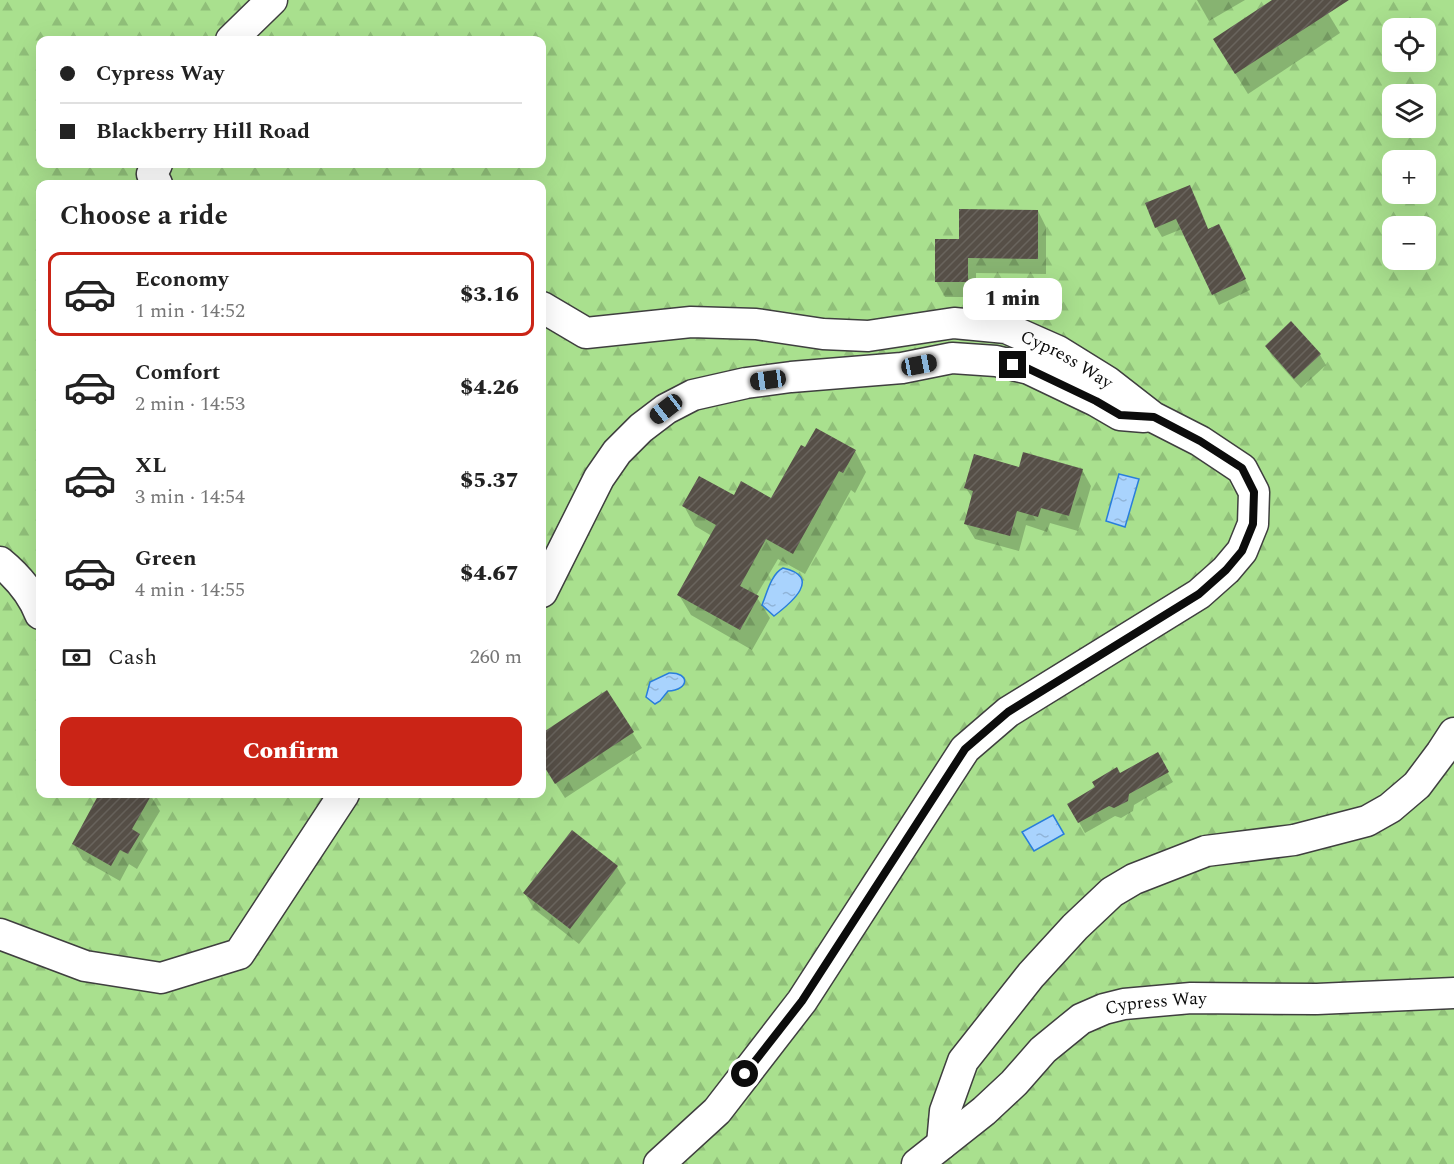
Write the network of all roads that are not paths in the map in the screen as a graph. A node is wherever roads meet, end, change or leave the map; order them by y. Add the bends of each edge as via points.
1 (272, 0) edge
2 (235, 36) edge
3 (546, 309) edge
4 (1154, 417) junction
5 (0, 562) edge
6 (546, 578) edge
7 (36, 603) edge
8 (1454, 733) edge
9 (341, 798) edge
10 (0, 934) edge
11 (1454, 993) edge
12 (942, 1144) junction
13 (659, 1164) edge
14 (917, 1164) edge

1 - 2 street
3 - 4 street, Cypress Way via 586,333 691,322 756,324 868,336 954,323 1006,328 1058,351
4 - 6 street via 1120,415 1029,369 996,361 952,358 902,368 746,383 693,395 666,409 617,452
4 - 13 street, Cypress Way via 1242,468 1254,492 1253,524 1242,551 1199,594 1008,712 965,749 802,1001 717,1111
5 - 7 street
8 - 12 street via 1417,785 1367,821 1294,840 1206,851 1134,879 1112,892 1031,975 963,1061 945,1111
9 - 10 street via 239,954 161,978 85,966
11 - 12 street, Cypress Way via 1317,999 1191,998 1104,1009 1081,1018 1043,1050 984,1111
12 - 14 street, Cypress Way

